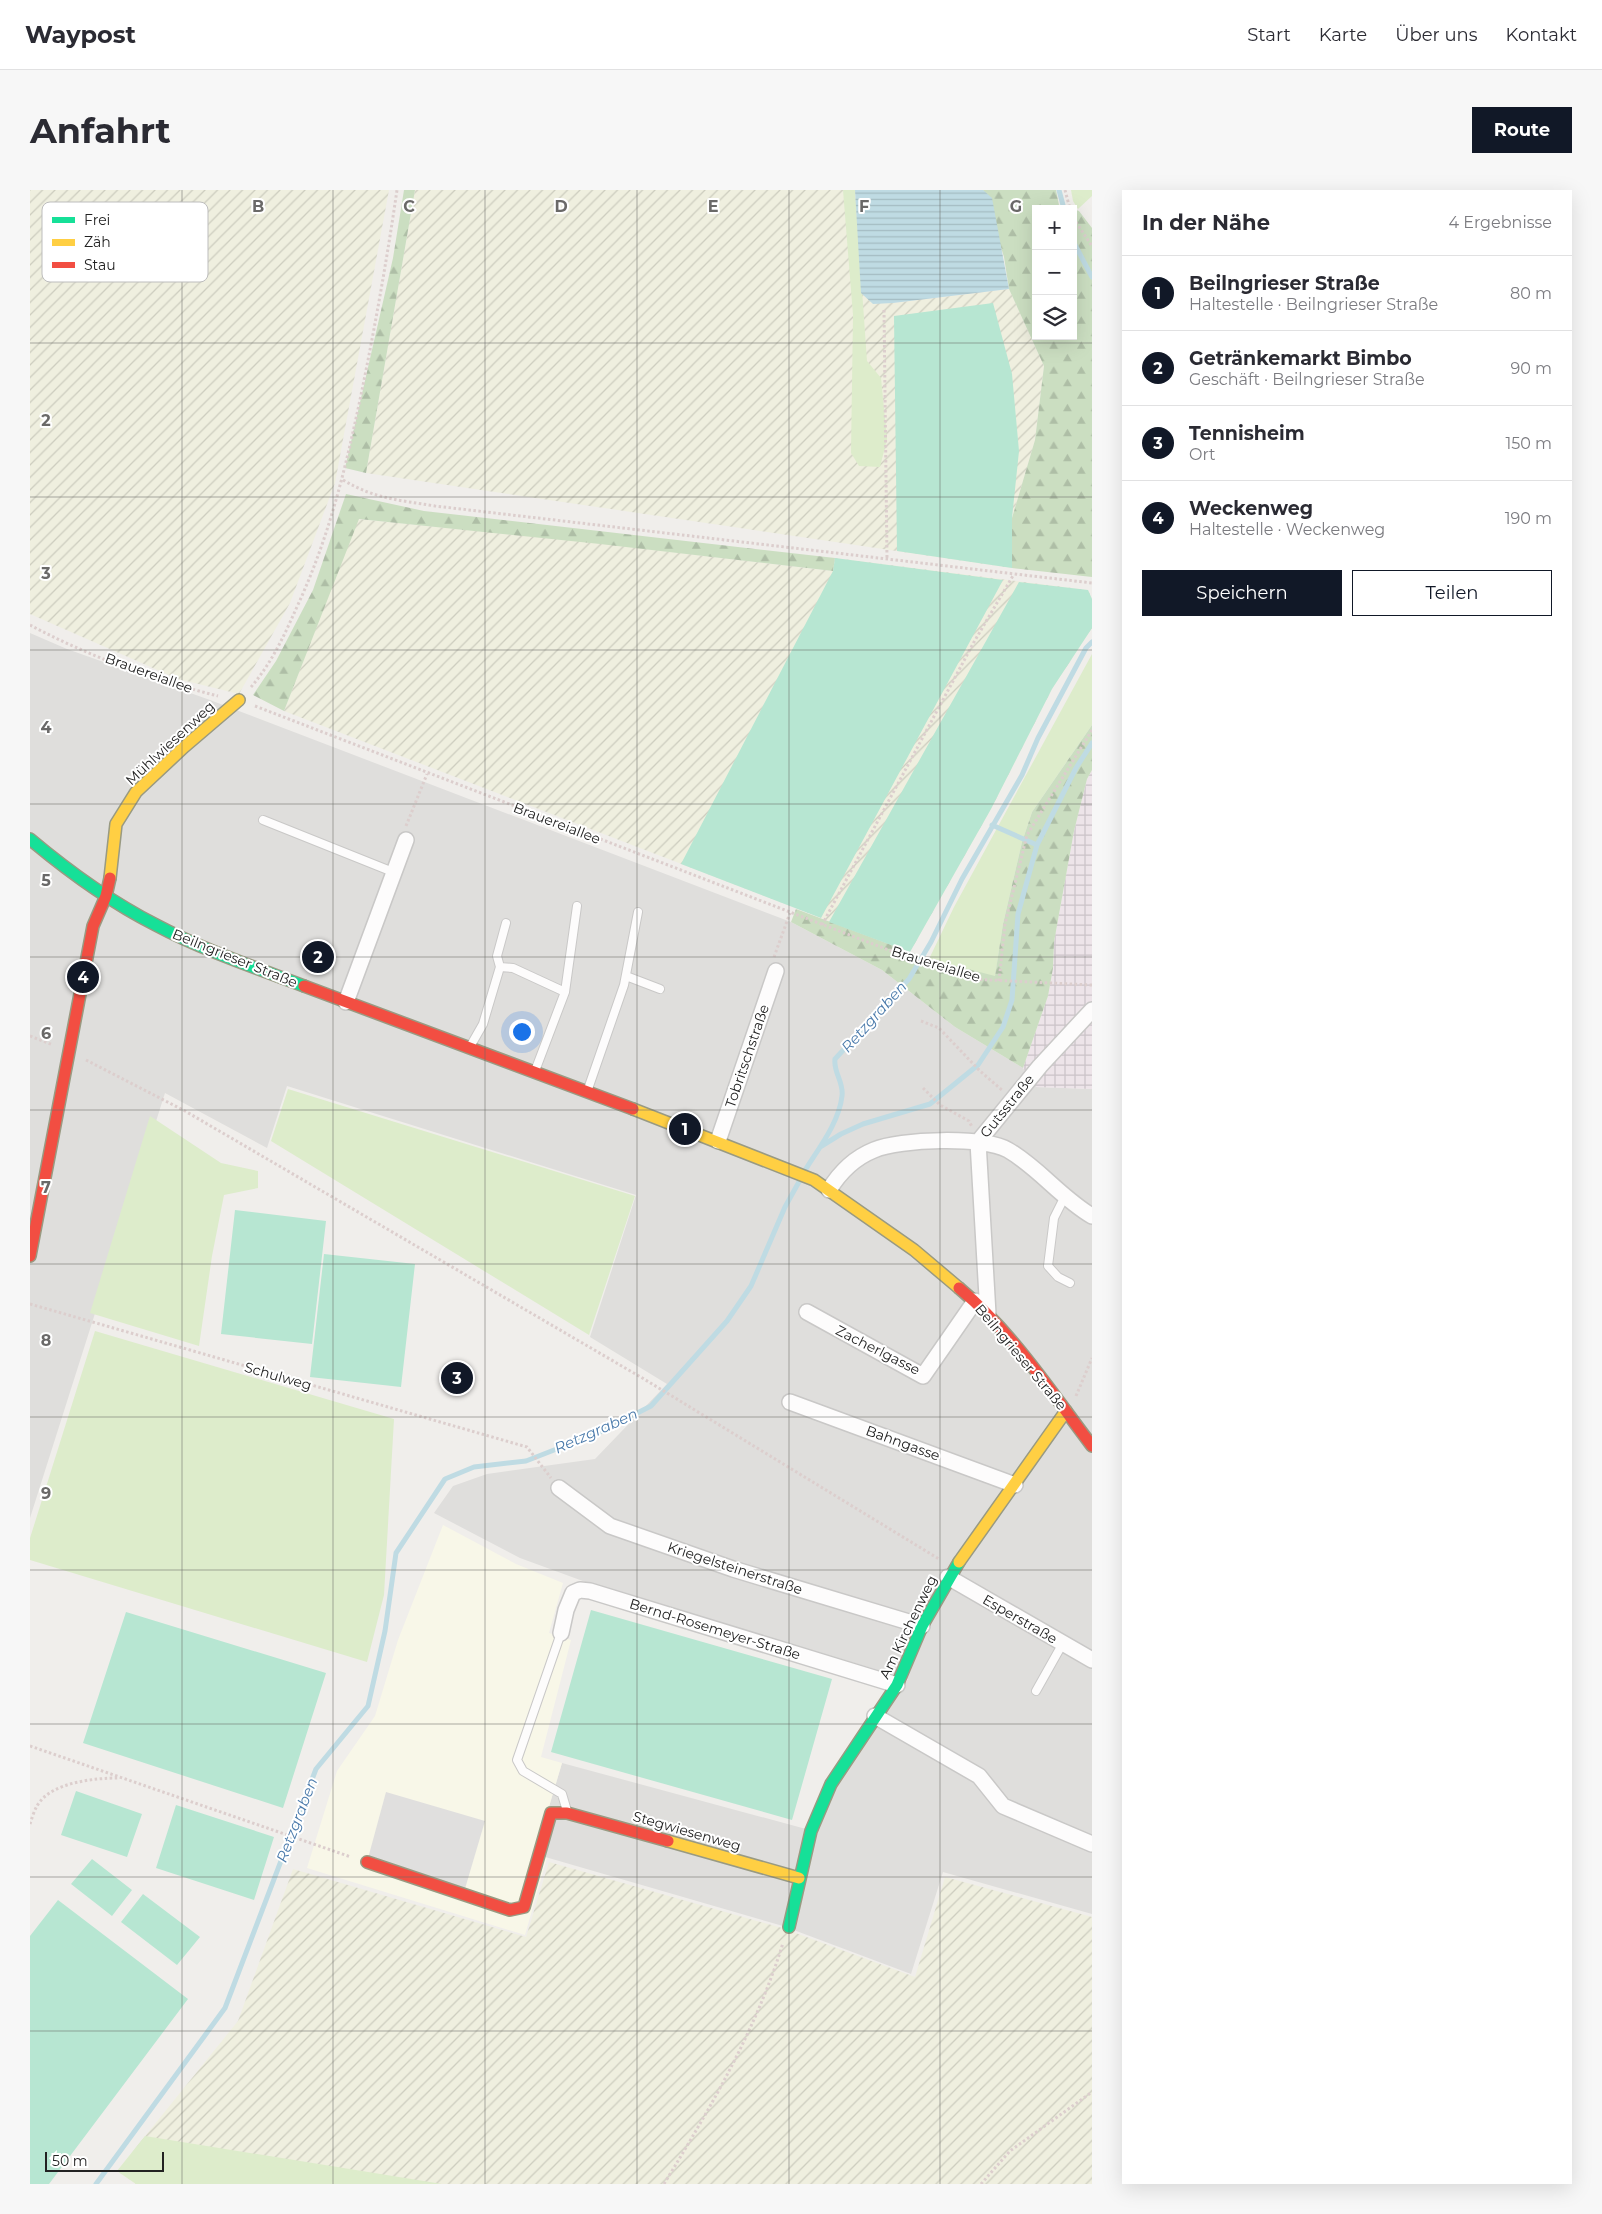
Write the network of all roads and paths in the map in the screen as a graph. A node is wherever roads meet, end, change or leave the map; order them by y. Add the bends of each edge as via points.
1 (398, 190) edge
2 (1065, 190) edge
3 (1069, 205) edge
4 (1077, 224) edge
5 (1092, 246) edge
6 (884, 310) dead end
7 (343, 480) junction
8 (887, 559) junction
9 (1014, 574) junction
10 (1092, 583) edge
11 (30, 625) edge
12 (239, 700) junction
13 (1092, 730) edge
14 (427, 774) junction
15 (263, 820) dead end
16 (30, 839) edge
17 (406, 840) joint
18 (393, 872) junction
19 (106, 896) junction
20 (577, 906) dead end
21 (638, 912) dead end
22 (790, 913) junction
23 (506, 923) dead end
24 (822, 925) junction
25 (500, 966) junction
26 (776, 972) joint
27 (626, 976) junction
28 (999, 981) junction
29 (1092, 985) edge
30 (660, 989) dead end
31 (565, 992) junction
32 (346, 1002) junction
33 (1092, 1010) edge
34 (921, 1020) dead end
35 (30, 1036) edge
36 (470, 1047) junction
37 (69, 1052) junction
38 (535, 1071) junction
39 (923, 1088) dead end
40 (587, 1091) junction
41 (1013, 1098) junction
42 (718, 1142) junction
43 (978, 1142) junction
44 (829, 1190) junction
45 (1065, 1196) junction
46 (1092, 1216) edge
47 (33, 1226) edge
48 (30, 1256) edge
49 (1070, 1284) dead end
50 (975, 1301) junction
51 (30, 1304) edge
52 (806, 1312) dead end
53 (988, 1314) junction
54 (1092, 1358) edge
55 (790, 1402) dead end
56 (1066, 1411) junction
57 (1092, 1446) edge
58 (545, 1469) dead end
59 (1015, 1485) junction
60 (559, 1488) dead end
61 (951, 1573) junction
62 (922, 1626) junction
63 (561, 1634) joint
64 (1063, 1643) junction
65 (1092, 1660) edge
66 (897, 1685) junction
67 (1036, 1691) dead end
68 (875, 1716) junction
69 (30, 1746) edge
70 (123, 1779) junction
71 (567, 1813) junction
72 (30, 1824) edge
73 (1092, 1844) edge
74 (367, 1862) joint
75 (799, 1878) junction
76 (789, 1927) joint
77 (1092, 2092) edge
78 (664, 2184) edge
79 (981, 2184) edge

1 - 7 path via 380,302
2 - 3 path
4 - 5 path
6 - 8 path
7 - 8 path via 363,492 382,498
7 - 12 path via 315,568 281,642 260,676
8 - 9 path
9 - 10 path
9 - 24 path
11 - 12 path, Brauereiallee via 178,686
12 - 14 path, Brauereiallee
12 - 19 street, Mühlwiesenweg via 136,792 116,824
13 - 28 path via 1027,836 1005,924
14 - 17 path via 404,830
14 - 22 path, Brauereiallee
15 - 18 lane
16 - 19 street, Beilngrieser Straße
17 - 18 street
18 - 32 street
19 - 32 street, Beilngrieser Straße via 155,925 217,954
19 - 37 street, Mühlwiesenweg via 93,926
20 - 31 lane
21 - 27 lane
22 - 24 path, Brauereiallee
22 - 26 path via 774,957
23 - 25 lane via 497,956
24 - 28 path, Brauereiallee via 972,979
25 - 31 lane via 513,968
25 - 36 lane via 483,1024
26 - 42 street, Tobritschstraße
27 - 30 lane
27 - 40 lane
28 - 29 path, Brauereiallee
31 - 38 lane
32 - 36 street, Beilngrieser Straße
33 - 41 street, Gutsstraße
34 - 41 path via 939,1028 980,1071
35 - 37 path
36 - 38 street, Beilngrieser Straße
37 - 47 street, Mühlwiesenweg
37 - 61 path via 185,1111 644,1379
38 - 40 street, Beilngrieser Straße
39 - 43 path via 940,1105 969,1121
40 - 42 street, Beilngrieser Straße
41 - 43 street, Gutsstraße
42 - 44 street, Beilngrieser Straße via 788,1168
43 - 44 street via 906,1143 874,1150 850,1164 837,1176
43 - 45 street via 1006,1149 1028,1162
43 - 53 street, Gutsstraße
44 - 50 street, Beilngrieser Straße via 914,1250
45 - 46 street
45 - 49 lane via 1054,1218 1048,1266
47 - 48 street, Mühlwiesenweg
50 - 52 street, Zacherlgasse via 923,1376
50 - 53 street, Beilngrieser Straße
51 - 58 path, Schulweg via 527,1446
53 - 56 street, Beilngrieser Straße
54 - 56 path
55 - 59 street, Bahngasse
56 - 57 street, Beilngrieser Straße
56 - 59 street, Am Kirchenweg
59 - 61 street, Am Kirchenweg
60 - 62 street, Kriegelsteinerstraße via 610,1526 732,1569
61 - 62 street, Am Kirchenweg
61 - 64 street, Esperstraße
62 - 66 street, Am Kirchenweg
63 - 66 street, Bernd-Rosemeyer-Straße via 573,1593 580,1590
63 - 71 lane via 517,1760 523,1771 562,1794
64 - 65 street, Esperstraße
64 - 67 lane
66 - 68 street, Am Kirchenweg
68 - 73 street via 979,1776 1003,1806
68 - 75 street, Am Kirchenweg via 831,1784 811,1831
69 - 70 path
70 - 72 path via 79,1781 62,1787 37,1804
70 - 74 path
71 - 74 street via 551,1813 524,1906 510,1910
71 - 75 street, Stegwiesenweg
75 - 76 street, Am Kirchenweg
76 - 78 path via 772,1978 739,2053
77 - 79 path via 1010,2151

